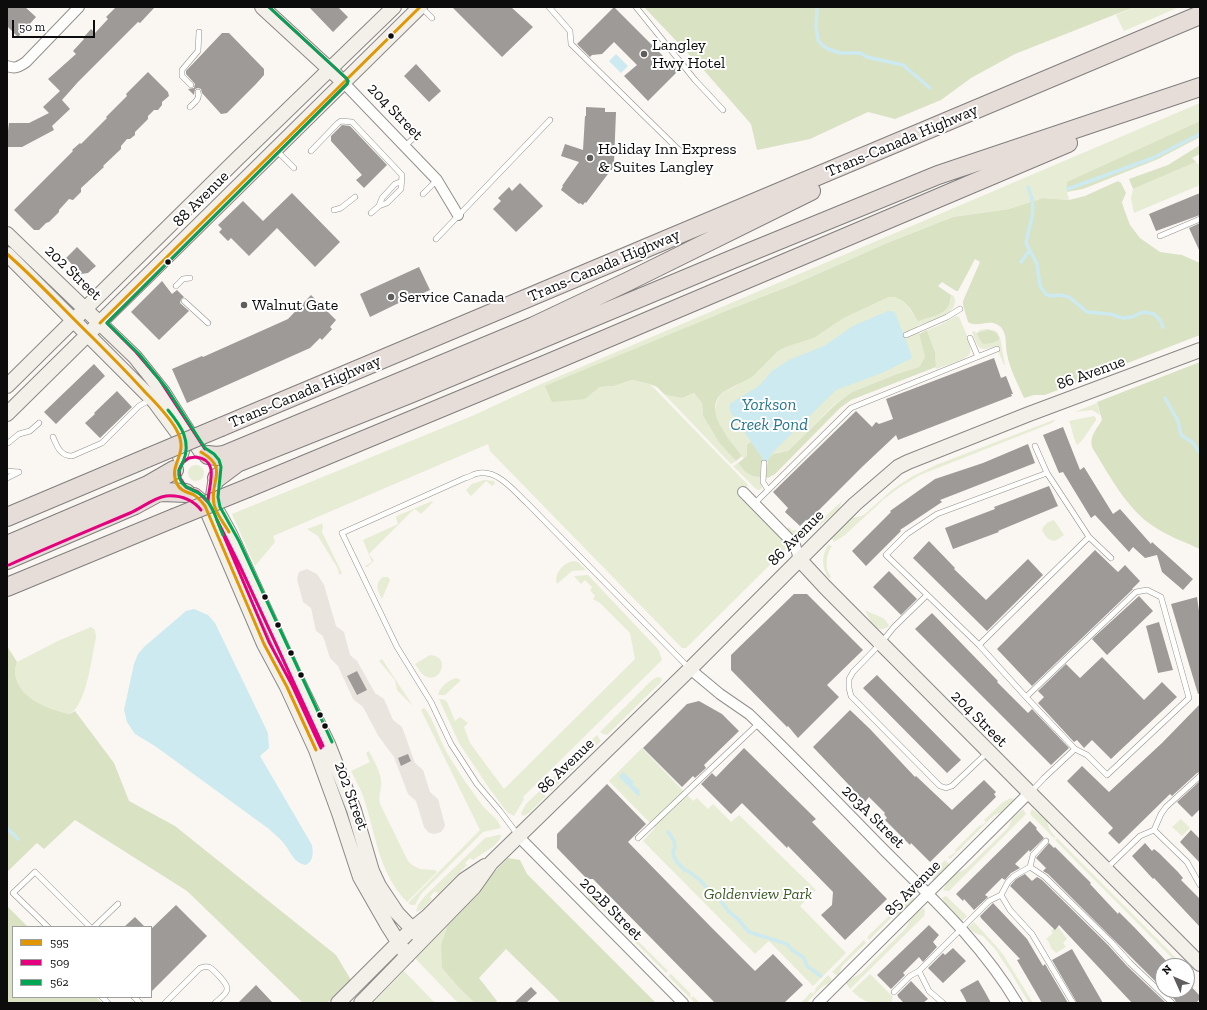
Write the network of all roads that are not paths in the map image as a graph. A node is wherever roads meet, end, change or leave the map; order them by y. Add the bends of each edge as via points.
1 (79, 7) edge
2 (262, 7) edge
3 (394, 7) edge
4 (420, 7) edge
5 (549, 7) edge
6 (636, 7) edge
7 (1200, 15) edge
8 (432, 18) dead end
9 (199, 32) dead end
10 (11, 67) edge
11 (330, 70) junction
12 (343, 82) junction
13 (191, 85) dead end
14 (1200, 87) edge
15 (198, 92) dead end
16 (190, 107) dead end
17 (723, 110) dead end
18 (975, 111) junction
19 (550, 120) dead end
20 (417, 135) dead end
21 (405, 146) junction
22 (275, 149) junction
23 (311, 151) dead end
24 (680, 152) dead end
25 (294, 168) dead end
26 (437, 180) junction
27 (423, 194) dead end
28 (355, 197) dead end
29 (334, 210) dead end
30 (371, 213) dead end
31 (458, 215) junction
32 (1200, 219) edge
33 (7, 234) edge
34 (1160, 236) dead end
35 (436, 239) dead end
36 (10, 260) edge
37 (190, 278) dead end
38 (176, 286) dead end
39 (184, 301) dead end
40 (86, 309) junction
41 (960, 309) dead end
42 (74, 320) junction
43 (100, 323) junction
44 (208, 323) dead end
45 (88, 334) junction
46 (906, 335) dead end
47 (970, 338) dead end
48 (997, 349) dead end
49 (1200, 350) edge
50 (978, 357) junction
51 (7, 386) edge
52 (154, 401) junction
53 (7, 414) edge
54 (39, 423) dead end
55 (53, 437) dead end
56 (8, 443) dead end
57 (1035, 446) dead end
58 (204, 453) junction
59 (764, 463) dead end
60 (177, 464) junction
61 (7, 471) edge
62 (1047, 473) junction
63 (7, 478) edge
64 (216, 481) junction
65 (768, 490) junction
66 (743, 492) dead end
67 (190, 494) junction
68 (755, 503) junction
69 (7, 517) edge
70 (1089, 537) junction
71 (7, 545) edge
72 (1111, 558) dead end
73 (799, 559) junction
74 (7, 560) edge
75 (7, 588) edge
76 (927, 595) junction
77 (881, 643) junction
78 (979, 645) junction
79 (690, 669) junction
80 (1026, 697) junction
81 (759, 723) junction
82 (1075, 749) junction
83 (988, 752) junction
84 (1200, 776) edge
85 (1029, 793) junction
86 (1154, 830) junction
87 (518, 836) junction
88 (638, 838) dead end
89 (1046, 841) dead end
90 (491, 863) junction
91 (1030, 867) junction
92 (1105, 870) junction
93 (1200, 885) edge
94 (928, 894) junction
95 (1001, 895) junction
96 (118, 904) dead end
97 (47, 926) edge
98 (89, 926) edge
99 (95, 926) edge
100 (961, 928) junction
101 (412, 929) junction
102 (422, 939) junction
103 (398, 942) junction
104 (407, 956) junction
105 (1200, 964) edge
106 (919, 971) junction
107 (894, 992) dead end
108 (165, 1003) edge
109 (215, 1003) edge
110 (338, 1003) edge
111 (361, 1003) edge
112 (683, 1003) edge
113 (818, 1003) edge
114 (943, 1003) edge
115 (1017, 1003) edge
116 (1073, 1003) edge
117 (1172, 1003) edge

1 - 10 street via 26,62 20,67
2 - 11 main road, 204 Street
3 - 11 main road, 88 Avenue
4 - 8 lane
4 - 12 main road, 88 Avenue
5 - 24 lane via 570,31 571,44
6 - 17 lane via 692,77
7 - 18 highway, Trans-Canada Highway
9 - 13 lane via 198,51 182,70 182,76
11 - 12 main road, 204 Street
11 - 40 main road, 88 Avenue
12 - 21 street, 204 Street
12 - 22 main road, 88 Avenue
14 - 64 highway via 938,176 237,463
14 - 75 highway, bridge via 549,363
15 - 16 lane via 197,100
18 - 58 highway via 534,326 224,455
18 - 69 highway, Trans-Canada Highway, bridge
19 - 31 lane
20 - 21 lane
21 - 26 street, 204 Street
22 - 25 lane
22 - 43 main road, 88 Avenue
23 - 30 lane via 338,123 352,122 402,175 402,181 395,184
26 - 27 lane
26 - 31 street, 204 Street
28 - 29 lane
31 - 35 lane
32 - 34 lane
33 - 40 main road, 202 Street
36 - 42 main road, 202 Street
37 - 38 lane via 183,279
39 - 44 lane
40 - 42 main road, 88 Avenue
40 - 43 main road, 202 Street
41 - 46 lane via 948,317
42 - 45 main road, 202 Street
42 - 51 main road, 88 Avenue
43 - 45 main road, 88 Avenue
43 - 58 main road, 202 Street via 148,373
45 - 52 main road, 202 Street
45 - 53 main road, 88 Avenue
47 - 50 lane
48 - 50 lane
49 - 73 main road, 86 Avenue via 898,467 871,489
50 - 65 lane via 851,408
52 - 55 lane via 139,406 102,443 72,456 66,456 58,448
52 - 60 main road, 202 Street via 180,436 183,448
54 - 56 lane
57 - 62 lane
58 - 60 main road via 187,453
58 - 64 main road via 216,465
59 - 65 lane via 763,482
60 - 67 main road via 174,478 176,483 179,488
60 - 71 highway via 148,485
61 - 63 lane via 20,472
62 - 70 lane
62 - 76 lane via 937,514 907,534 886,555
64 - 67 main road via 208,492
64 - 101 main road, 202 Street via 214,505 328,744 354,810 372,871 386,898
65 - 68 lane
66 - 68 street, 204 Street
67 - 74 highway via 157,493 136,505
67 - 103 main road, 202 Street via 205,506 264,644 316,750 340,813 360,877
68 - 73 street, 204 Street via 795,545
70 - 72 lane
70 - 78 lane
73 - 77 main road, 204 Street
73 - 79 main road, 86 Avenue
76 - 77 lane
76 - 78 lane
77 - 83 main road, 204 Street
77 - 83 lane via 849,679 851,696 867,713 940,786 946,788 952,786
78 - 80 lane
79 - 81 street, 203A Street
79 - 87 main road, 86 Avenue
79 - 87 lane via 527,503 504,481 492,475 481,473 465,478 342,534 397,647 431,702 451,744 477,784
80 - 82 lane
80 - 82 lane via 1136,592 1147,590 1161,597 1189,698 1107,775 1087,755
81 - 88 lane
81 - 94 street, 203A Street
82 - 85 lane
83 - 85 main road, 204 Street
84 - 86 lane via 1166,807
85 - 92 main road, 204 Street
85 - 94 street, 85 Avenue
86 - 92 lane via 1135,840
86 - 93 lane via 1187,862
87 - 90 main road, 86 Avenue
87 - 112 street, 202B Street
89 - 91 lane via 1033,855
90 - 101 main road, 86 Avenue via 464,880
90 - 102 main road, 86 Avenue via 474,887
91 - 95 lane via 1014,876
91 - 117 lane via 1045,877
92 - 105 main road, 204 Street
94 - 100 street, 203A Street
94 - 113 street, 85 Avenue
95 - 100 lane via 989,901
95 - 116 lane via 1010,910 1032,934
96 - 99 lane
97 - 98 lane via 13,893 35,872
100 - 106 lane
100 - 115 street, 203A Street via 993,966
101 - 102 main road, 202 Street
101 - 103 main road, 86 Avenue
102 - 104 main road, 86 Avenue
103 - 104 main road, 202 Street
103 - 110 main road, 86 Avenue
104 - 111 main road, 86 Avenue
106 - 107 lane
106 - 114 lane via 925,986
108 - 109 lane via 204,966 209,967 228,988

